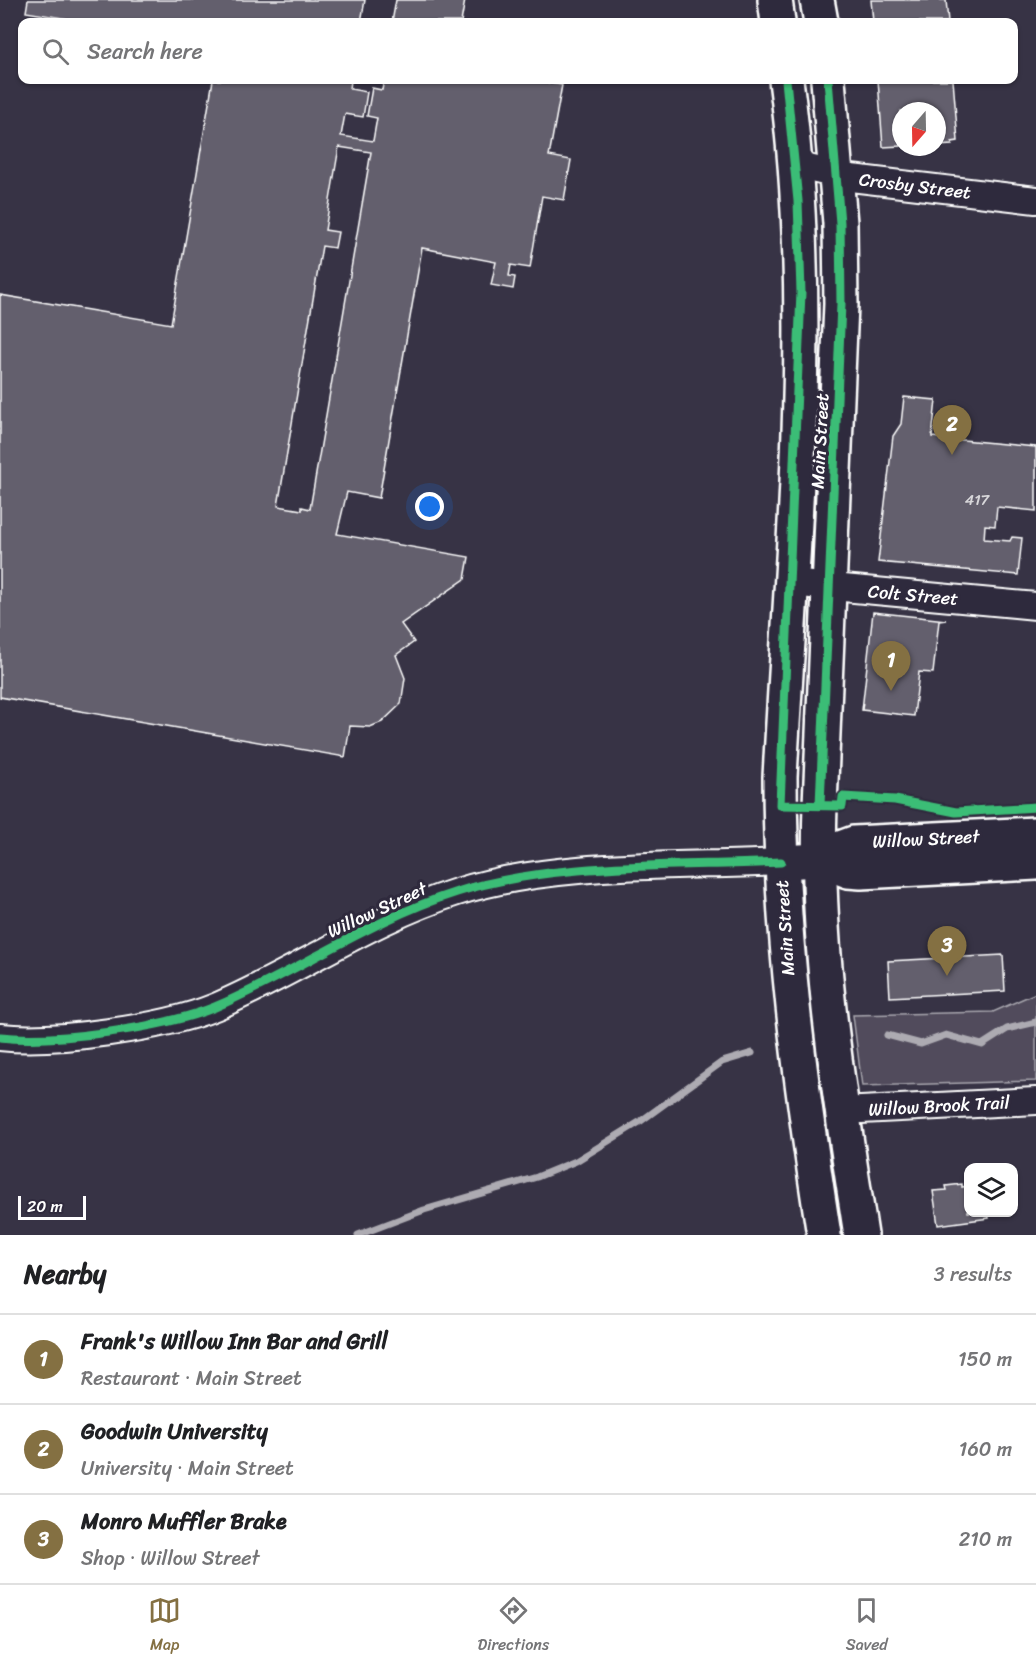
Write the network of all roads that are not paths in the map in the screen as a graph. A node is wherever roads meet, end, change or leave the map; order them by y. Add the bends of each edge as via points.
1 (775, 0) edge
2 (817, 0) edge
3 (777, 18) edge
4 (820, 18) edge
5 (786, 84) edge
6 (828, 84) edge
7 (795, 165) junction
8 (837, 176) junction
9 (1036, 200) edge
10 (790, 583) junction
11 (830, 587) junction
12 (1036, 606) edge
13 (1036, 834) edge
14 (820, 860) junction
15 (781, 862) junction
16 (1036, 863) edge
17 (0, 1037) edge
18 (1036, 1101) edge
19 (842, 1111) junction
20 (824, 1235) edge
21 (861, 1235) edge

1 - 3 main road
2 - 4 main road
5 - 7 main road, Main Street
6 - 8 main road, Main Street
7 - 8 street, Crosby Street
7 - 10 main road, Main Street via 801,292
8 - 9 street, Crosby Street
8 - 11 main road, Main Street via 842,304
10 - 11 street, Colt Street
10 - 15 main road, Main Street via 780,777
11 - 12 street, Colt Street
11 - 14 main road, Main Street
13 - 14 main road, Willow Street via 854,843
14 - 15 main road, Willow Street
14 - 16 main road, Willow Street via 861,872
14 - 19 main road, Main Street via 825,963
15 - 17 street, Willow Street via 569,872 488,883 414,907 212,1008 69,1037
15 - 20 main road, Main Street via 792,1016
18 - 19 street, Willow Brook Trail
19 - 21 main road, Main Street

